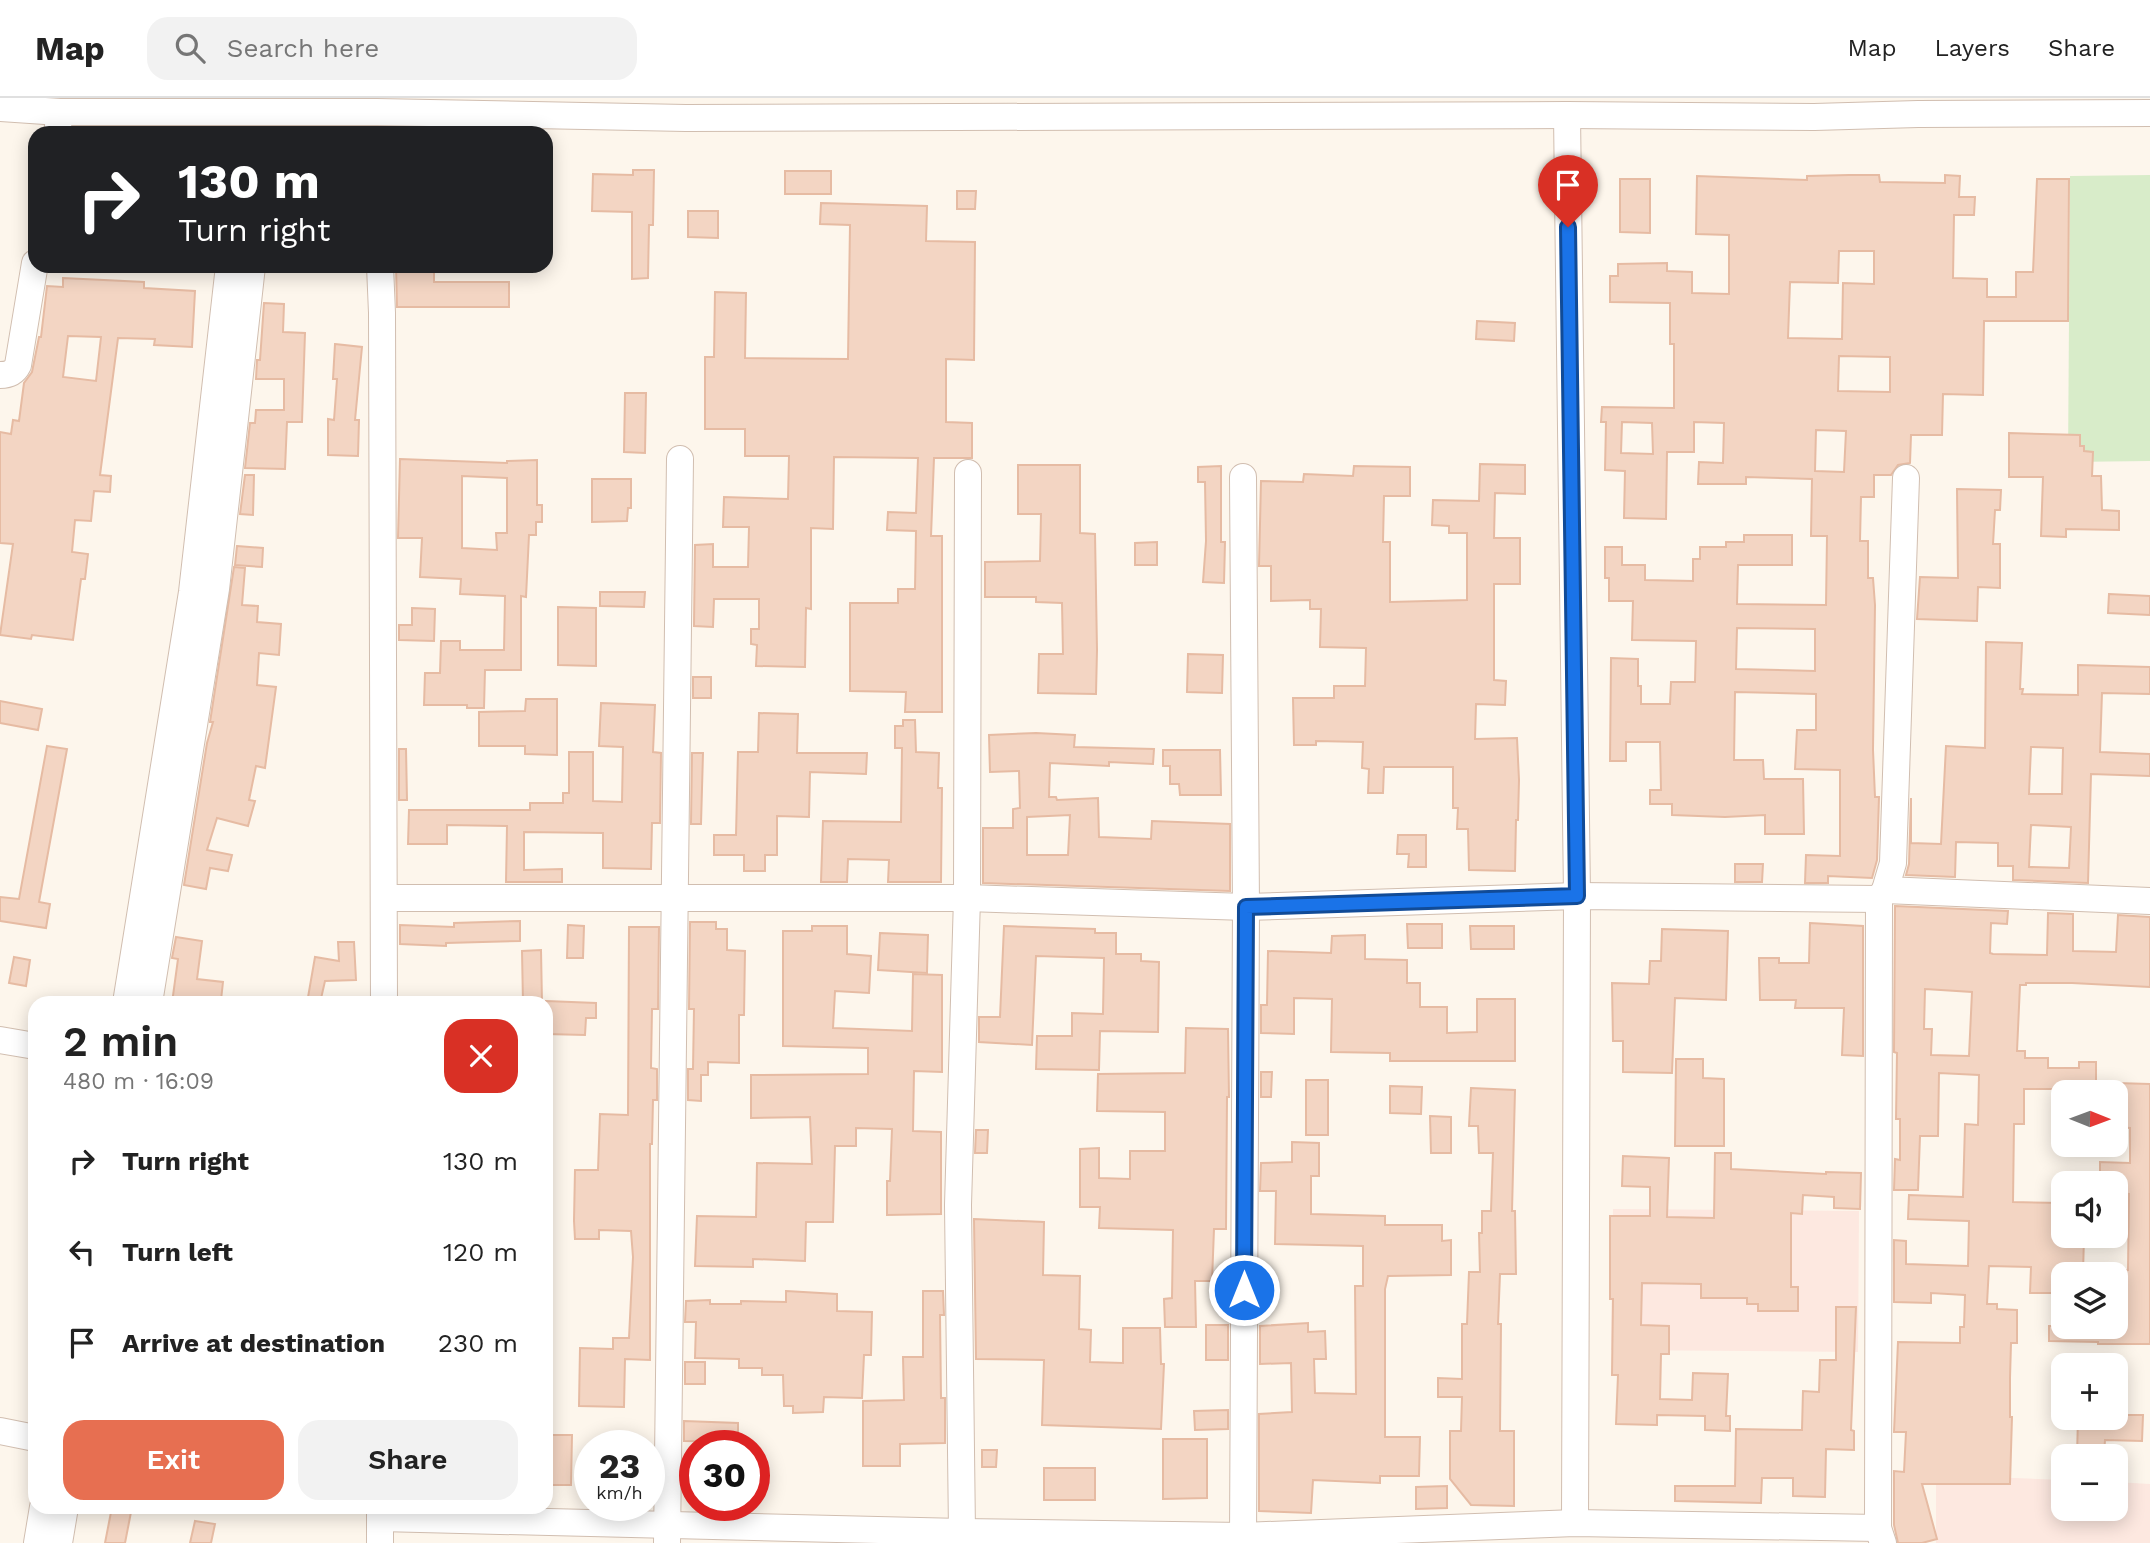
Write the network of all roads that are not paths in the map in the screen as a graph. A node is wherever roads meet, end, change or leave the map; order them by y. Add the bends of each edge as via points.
1 (1971, 106) edge
2 (963, 107) edge
3 (1250, 107) edge
4 (0, 108) edge
5 (686, 108) edge
6 (1814, 108) edge
7 (1557, 109) edge
8 (56, 113) edge
9 (2150, 113) edge
10 (258, 114) edge
11 (377, 122) edge
12 (33, 273) edge
13 (228, 273) edge
14 (252, 273) edge
15 (380, 273) edge
16 (0, 375) edge
17 (680, 459) dead end
18 (968, 473) dead end
19 (1243, 477) dead end
20 (1906, 478) dead end
21 (1882, 894) junction
22 (1577, 896) junction
23 (385, 898) junction
24 (967, 898) junction
25 (673, 900) junction
26 (2150, 901) edge
27 (1246, 907) junction
28 (127, 996) edge
29 (150, 996) edge
30 (384, 996) edge
31 (0, 1041) edge
32 (28, 1045) edge
33 (0, 1431) edge
34 (28, 1437) edge
35 (42, 1514) edge
36 (64, 1514) edge
37 (380, 1523) edge
38 (1575, 1523) junction
39 (962, 1532) junction
40 (667, 1533) edge
41 (1880, 1536) edge
42 (1243, 1539) edge
43 (37, 1543) edge
44 (44, 1543) edge
45 (59, 1543) edge

1 - 6 street
1 - 9 street
2 - 3 street
2 - 5 street
3 - 7 street
4 - 8 street
5 - 11 street
6 - 7 street
7 - 22 street
8 - 10 street
10 - 11 street
12 - 16 street via 18,365 14,372
13 - 28 street via 192,592
14 - 29 street via 216,589
15 - 23 street
17 - 25 street
18 - 24 street
19 - 27 street
20 - 21 street via 1893,863
21 - 22 street
21 - 26 street
21 - 41 street
22 - 27 street
22 - 38 street
23 - 25 street
23 - 30 street
24 - 25 street
24 - 27 street
24 - 39 street via 958,1205
25 - 40 street
27 - 42 street
31 - 32 street
33 - 34 street
35 - 43 street
36 - 45 street
37 - 40 street
38 - 41 street
38 - 42 street
39 - 40 street
39 - 42 street
43 - 44 street

